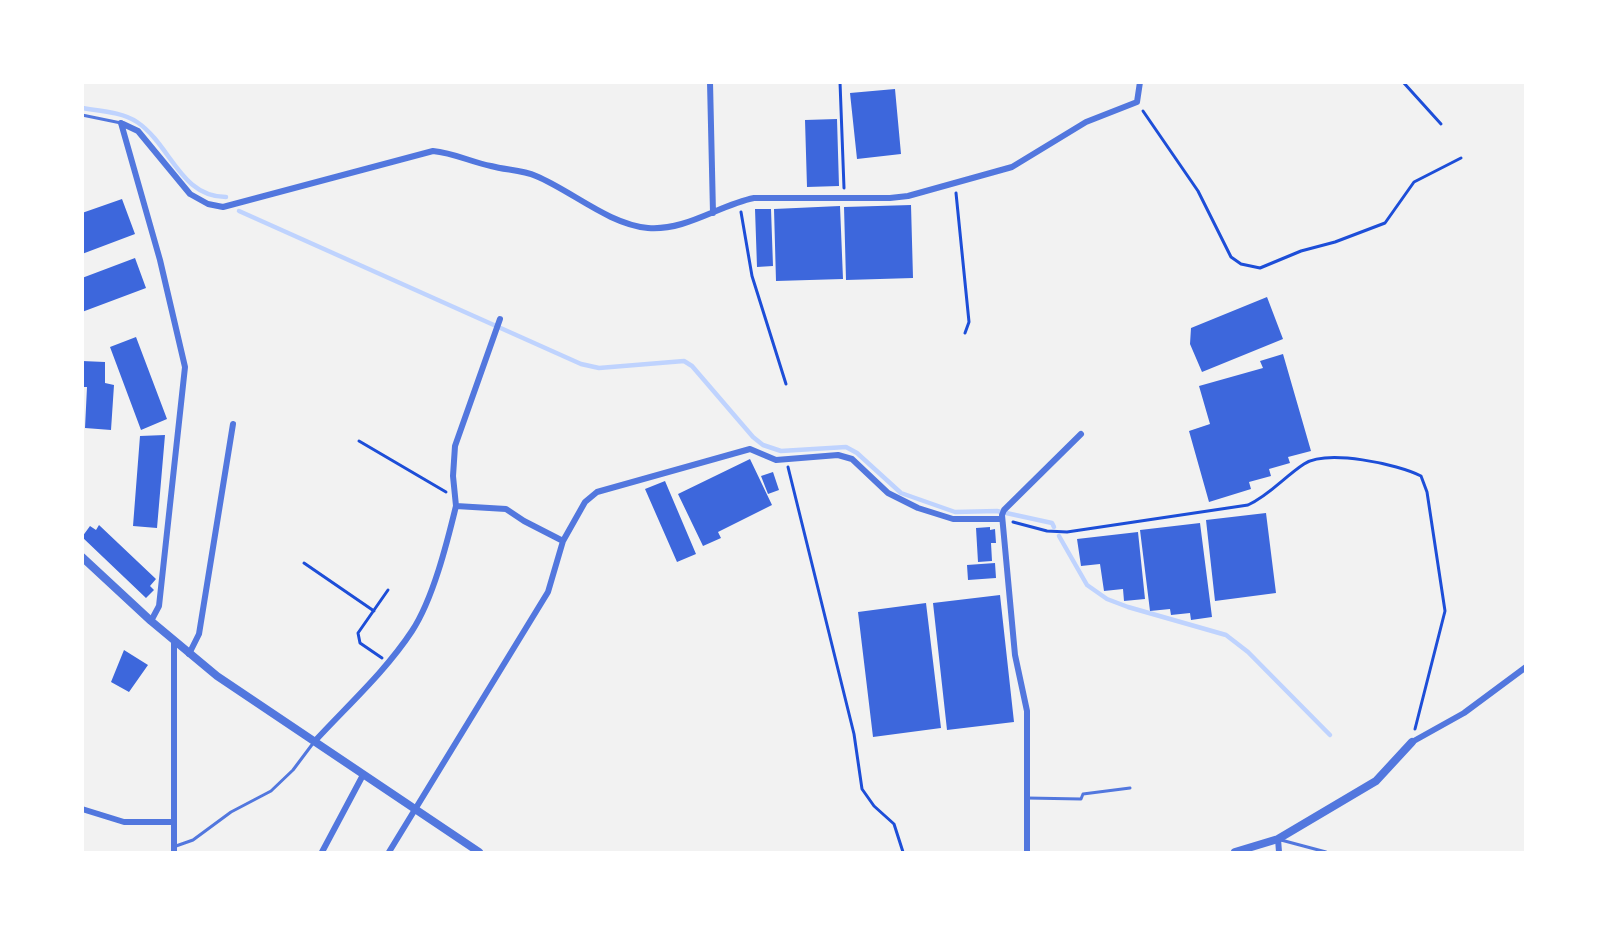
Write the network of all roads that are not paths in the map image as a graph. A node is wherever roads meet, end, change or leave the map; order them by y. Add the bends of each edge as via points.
1 (710, 82) edge
2 (1140, 82) edge
3 (82, 115) edge
4 (121, 123) junction
5 (713, 213) junction
6 (500, 320) dead end
7 (233, 424) dead end
8 (1081, 434) dead end
9 (456, 502) junction
10 (1003, 515) junction
11 (563, 541) junction
12 (82, 557) edge
13 (151, 621) junction
14 (174, 642) junction
15 (189, 654) junction
16 (1526, 667) edge
17 (314, 742) junction
18 (1412, 742) joint
19 (363, 775) junction
20 (1130, 788) dead end
21 (1025, 798) junction
22 (82, 809) edge
23 (416, 810) junction
24 (174, 822) junction
25 (1278, 839) junction
26 (174, 849) edge
27 (322, 852) edge
28 (389, 852) edge
29 (479, 852) edge
30 (1028, 852) edge
31 (1235, 852) edge
32 (1279, 852) edge
33 (1326, 852) edge

1 - 5 street
2 - 5 street via 1137,102 1086,122 1012,167 890,198 754,198
3 - 4 lane
4 - 5 street via 138,131 190,194 223,207 433,151 534,175 625,222 649,228
4 - 13 street via 185,367 159,606
6 - 9 street via 455,446
7 - 15 street via 199,634
8 - 10 street
9 - 11 street via 506,509
9 - 17 street via 445,551 413,630 388,663
10 - 11 street via 953,519 918,508 888,493 852,459 838,455 776,460 750,450 597,492 585,502
10 - 21 street via 1016,655 1027,711
11 - 23 street via 548,592
12 - 13 street
13 - 14 street
14 - 15 street
14 - 24 street
15 - 17 street
16 - 18 street via 1464,713
17 - 19 street
17 - 26 lane via 271,791
18 - 25 street via 1376,780
19 - 23 street
19 - 27 street
20 - 21 lane via 1083,794 1081,799
21 - 30 street
22 - 24 street via 124,822
23 - 28 street
23 - 29 street
24 - 26 street
25 - 31 street
25 - 32 street
25 - 33 lane

